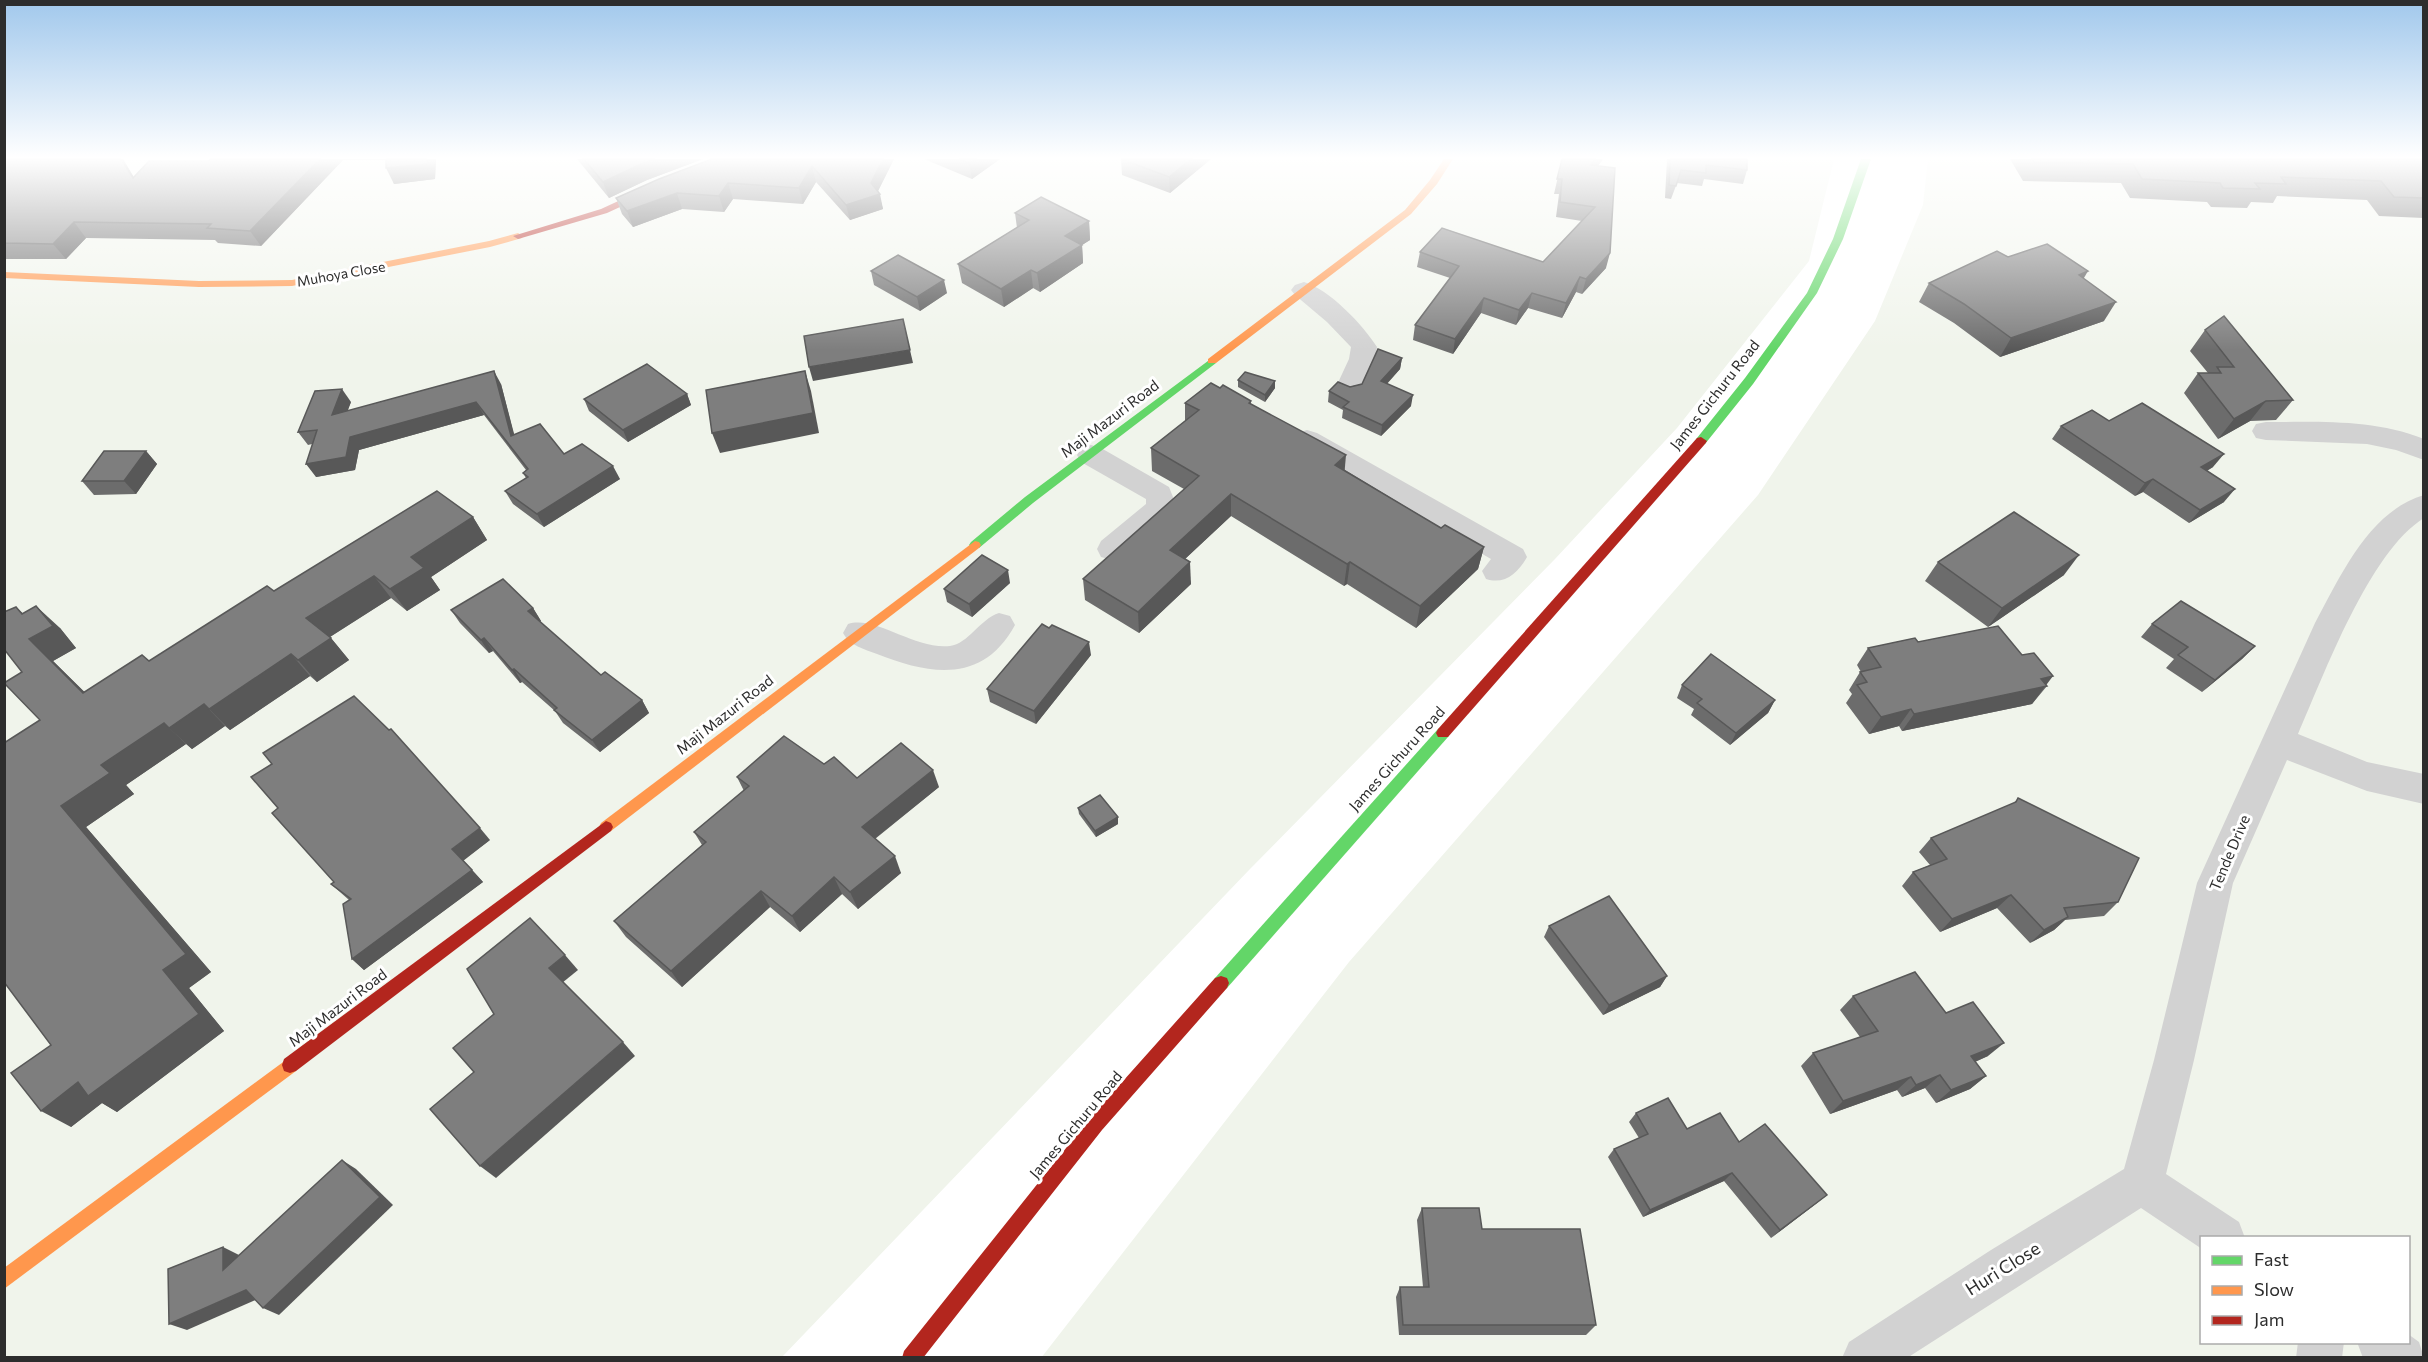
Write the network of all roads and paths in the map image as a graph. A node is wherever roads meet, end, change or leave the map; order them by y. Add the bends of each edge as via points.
1 (564, 223) edge
2 (1394, 223) edge
3 (1844, 223) edge
4 (4, 275) edge
5 (1304, 290) junction
6 (1350, 387) edge
7 (1286, 429) edge
8 (2266, 430) dead end
9 (2424, 450) edge
10 (1091, 455) junction
11 (2424, 505) edge
12 (1112, 549) dead end
13 (1497, 571) dead end
14 (999, 625) dead end
15 (859, 633) junction
16 (2278, 741) junction
17 (2424, 789) edge
18 (2142, 1183) junction
19 (2220, 1236) edge
20 (4, 1280) edge
21 (2383, 1344) edge
22 (910, 1358) edge
23 (1865, 1358) edge
24 (2403, 1358) edge

1 - 4 street, Muhoya Close via 490,244 292,283 199,284
2 - 5 street, Maji Mazuri Road
3 - 22 street, James Gichuru Road via 1812,293 1701,442 1096,1124
5 - 6 street via 1338,318 1364,347
5 - 10 street, Maji Mazuri Road via 1203,382
7 - 13 street via 1512,557
8 - 9 street via 2363,434 2393,438
10 - 12 street via 1159,494 1162,501 1162,507
10 - 15 street, Maji Mazuri Road
11 - 16 street, Tende Drive via 2412,509 2390,530 2353,582
14 - 15 street via 977,647 953,658 910,654
15 - 20 street, Maji Mazuri Road
16 - 17 street via 2352,773
16 - 18 street, Tende Drive via 2215,883
18 - 19 street
18 - 23 street, Huri Close
21 - 24 street

